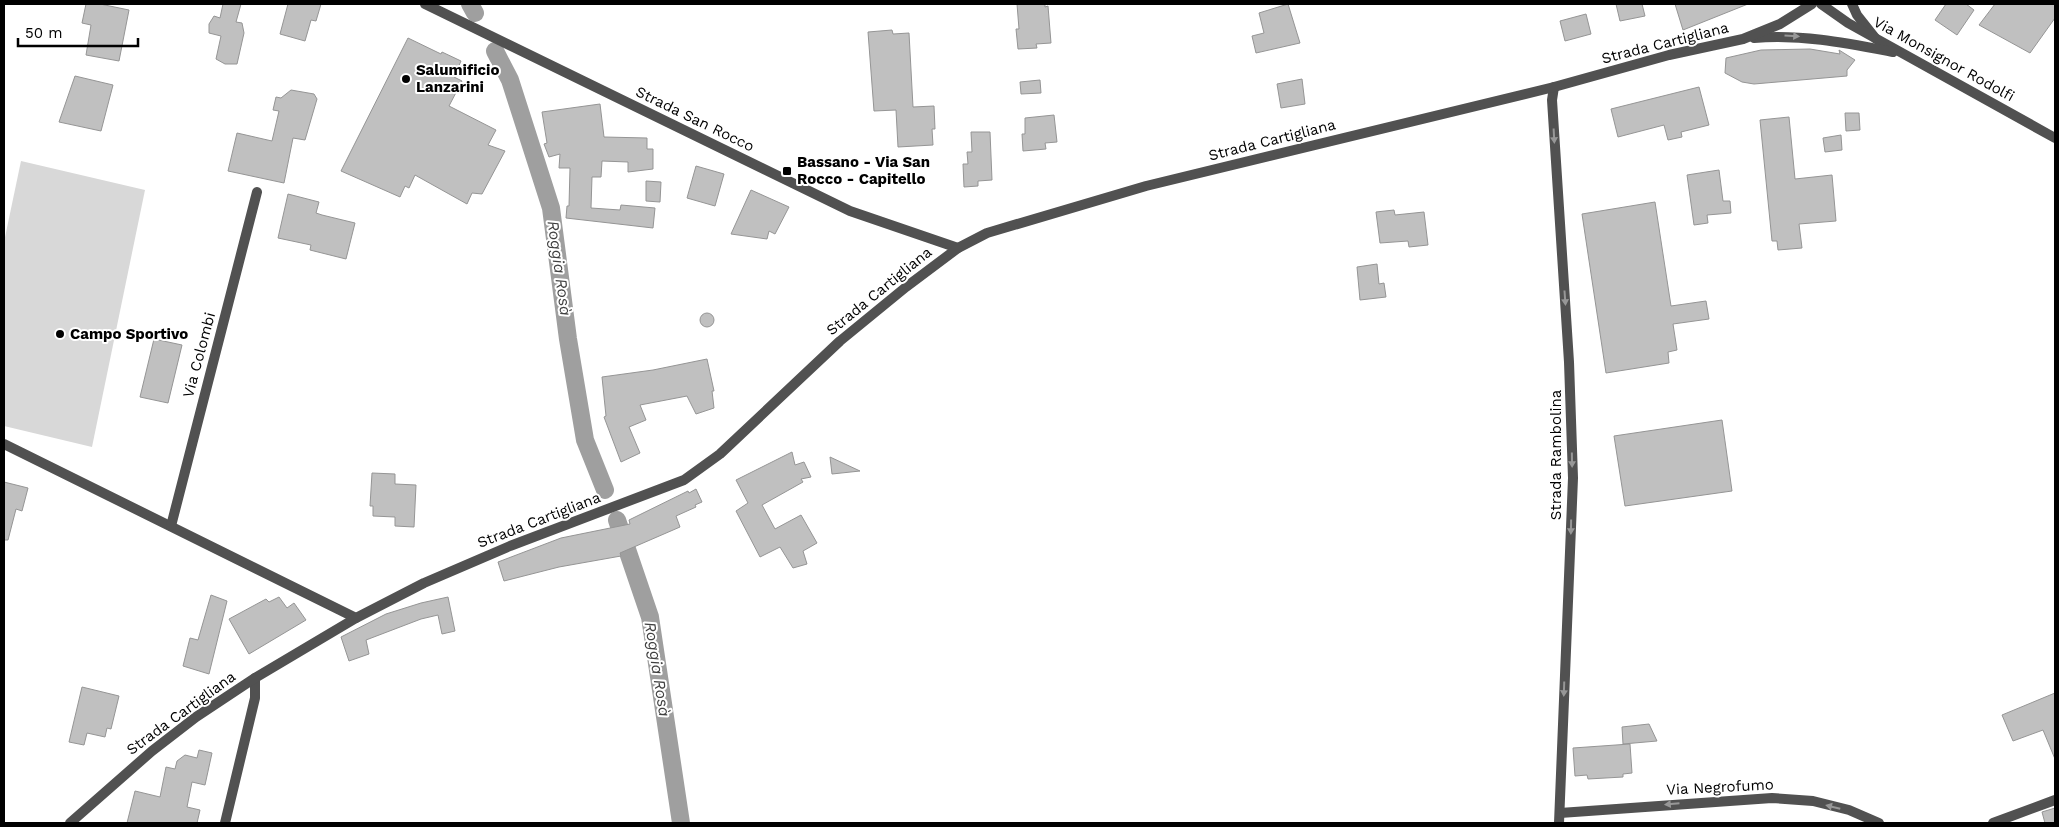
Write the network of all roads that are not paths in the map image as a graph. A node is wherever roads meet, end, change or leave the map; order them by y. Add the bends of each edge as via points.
1 (425, 4) edge
2 (1812, 4) edge
3 (1821, 4) edge
4 (1852, 4) edge
5 (1743, 39) junction
6 (1877, 39) junction
7 (1901, 53) junction
8 (1554, 87) junction
9 (2055, 138) edge
10 (257, 192) dead end
11 (958, 248) junction
12 (4, 444) edge
13 (171, 526) junction
14 (356, 618) junction
15 (255, 678) junction
16 (2055, 800) edge
17 (1559, 818) edge
18 (70, 823) edge
19 (225, 823) edge
20 (1879, 823) edge
21 (1992, 823) edge

1 - 11 street, Strada San Rocco via 850,211
2 - 5 street, Strada Cartigliana via 1780,24
3 - 6 street, Via Monsignor Rodolfi
4 - 6 street
5 -> 7 street via 1787,36
5 - 8 street, Strada Cartigliana via 1669,55
6 - 7 street, Via Monsignor Rodolfi
7 - 9 street, Via Monsignor Rodolfi
8 - 11 street, Strada Cartigliana via 1146,186 986,233
8 -> 17 street, Strada Rambolina via 1552,100 1569,362 1572,469
10 - 13 street, Via Colombi
11 - 14 street, Strada Cartigliana via 840,341 720,454 684,480 510,546 424,583
12 - 13 street
13 - 14 street
14 - 15 street, Strada Cartigliana
15 - 18 street, Strada Cartigliana via 152,751
15 - 19 street via 256,698
16 - 21 street
20 -> 17 street, Via Negrofumo via 1849,810 1772,798

